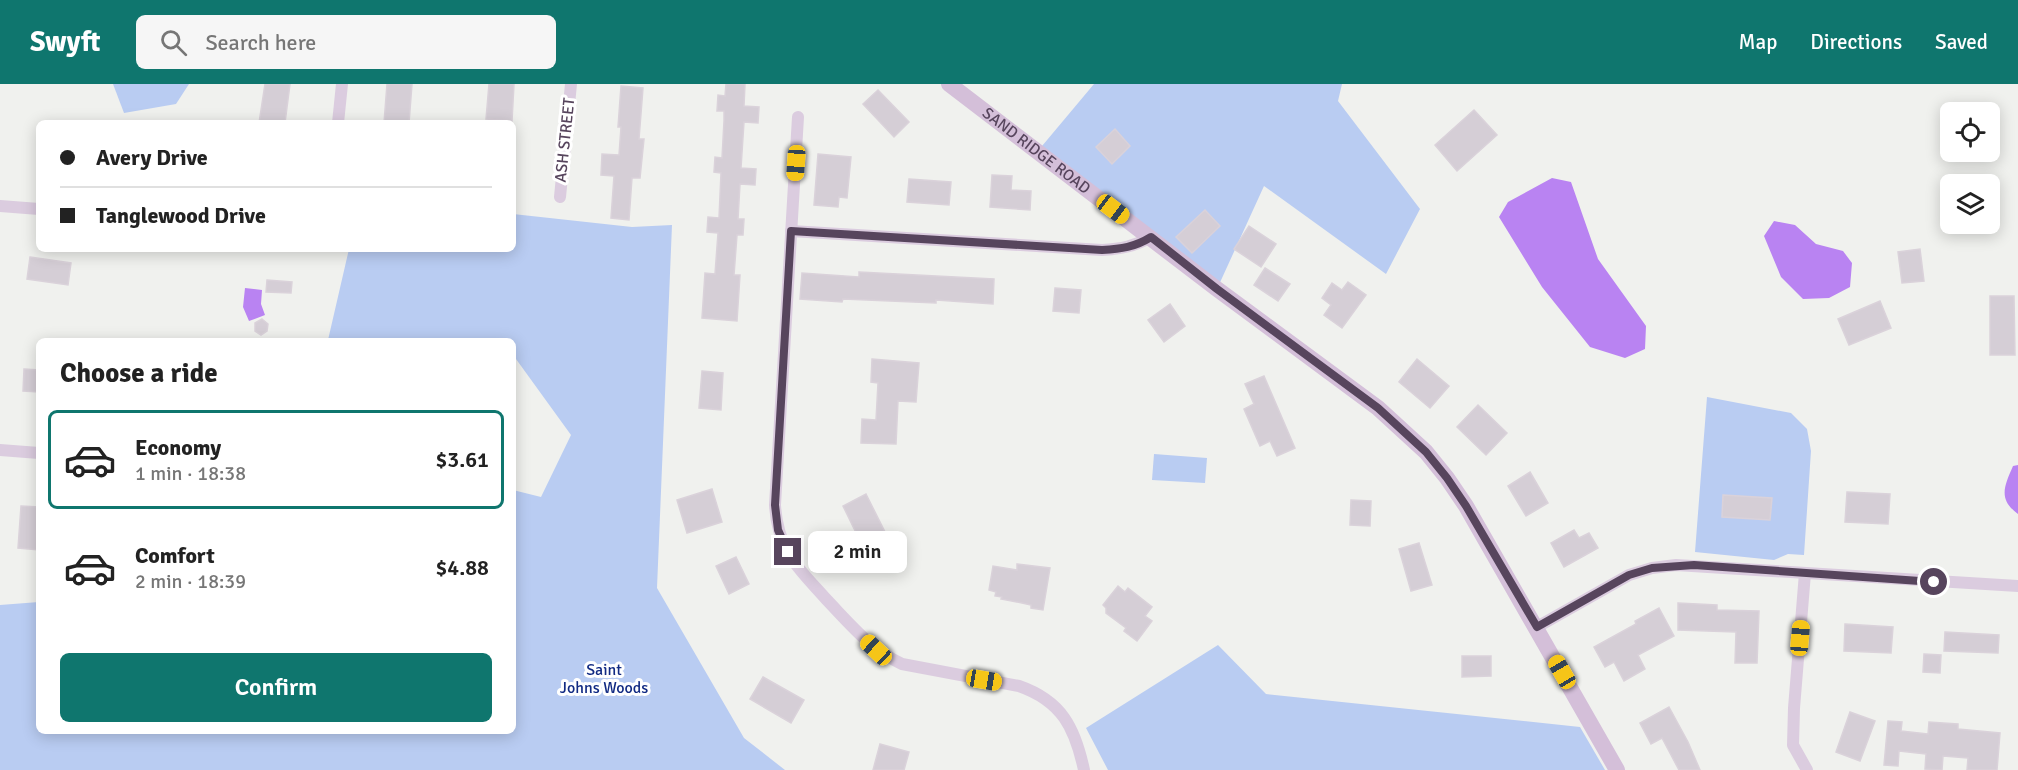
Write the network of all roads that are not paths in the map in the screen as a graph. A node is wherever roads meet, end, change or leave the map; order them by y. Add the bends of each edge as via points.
1 (342, 84) edge
2 (571, 84) edge
3 (949, 84) edge
4 (798, 117) dead end
5 (338, 120) edge
6 (560, 197) dead end
7 (0, 206) edge
8 (36, 209) edge
9 (791, 231) junction
10 (1151, 237) junction
11 (0, 450) edge
12 (36, 453) edge
13 (1805, 573) junction
14 (2018, 586) edge
15 (1537, 627) junction
16 (1084, 770) edge
17 (1617, 770) edge
18 (1807, 770) edge

1 - 5 street
2 - 6 street, ASH STREET
3 - 10 street, SAND RIDGE ROAD
4 - 9 street
7 - 8 street
9 - 10 street via 1102,250 1122,249
9 - 16 street via 775,505 778,530 788,552 802,573 886,657 902,664 1019,686 1053,704 1068,722
10 - 15 street, SAND RIDGE ROAD via 1378,408 1426,452 1466,506
11 - 12 street
13 - 14 street
13 - 15 street via 1694,565 1652,568 1629,575
13 - 18 street via 1793,745
15 - 17 street, SAND RIDGE ROAD

